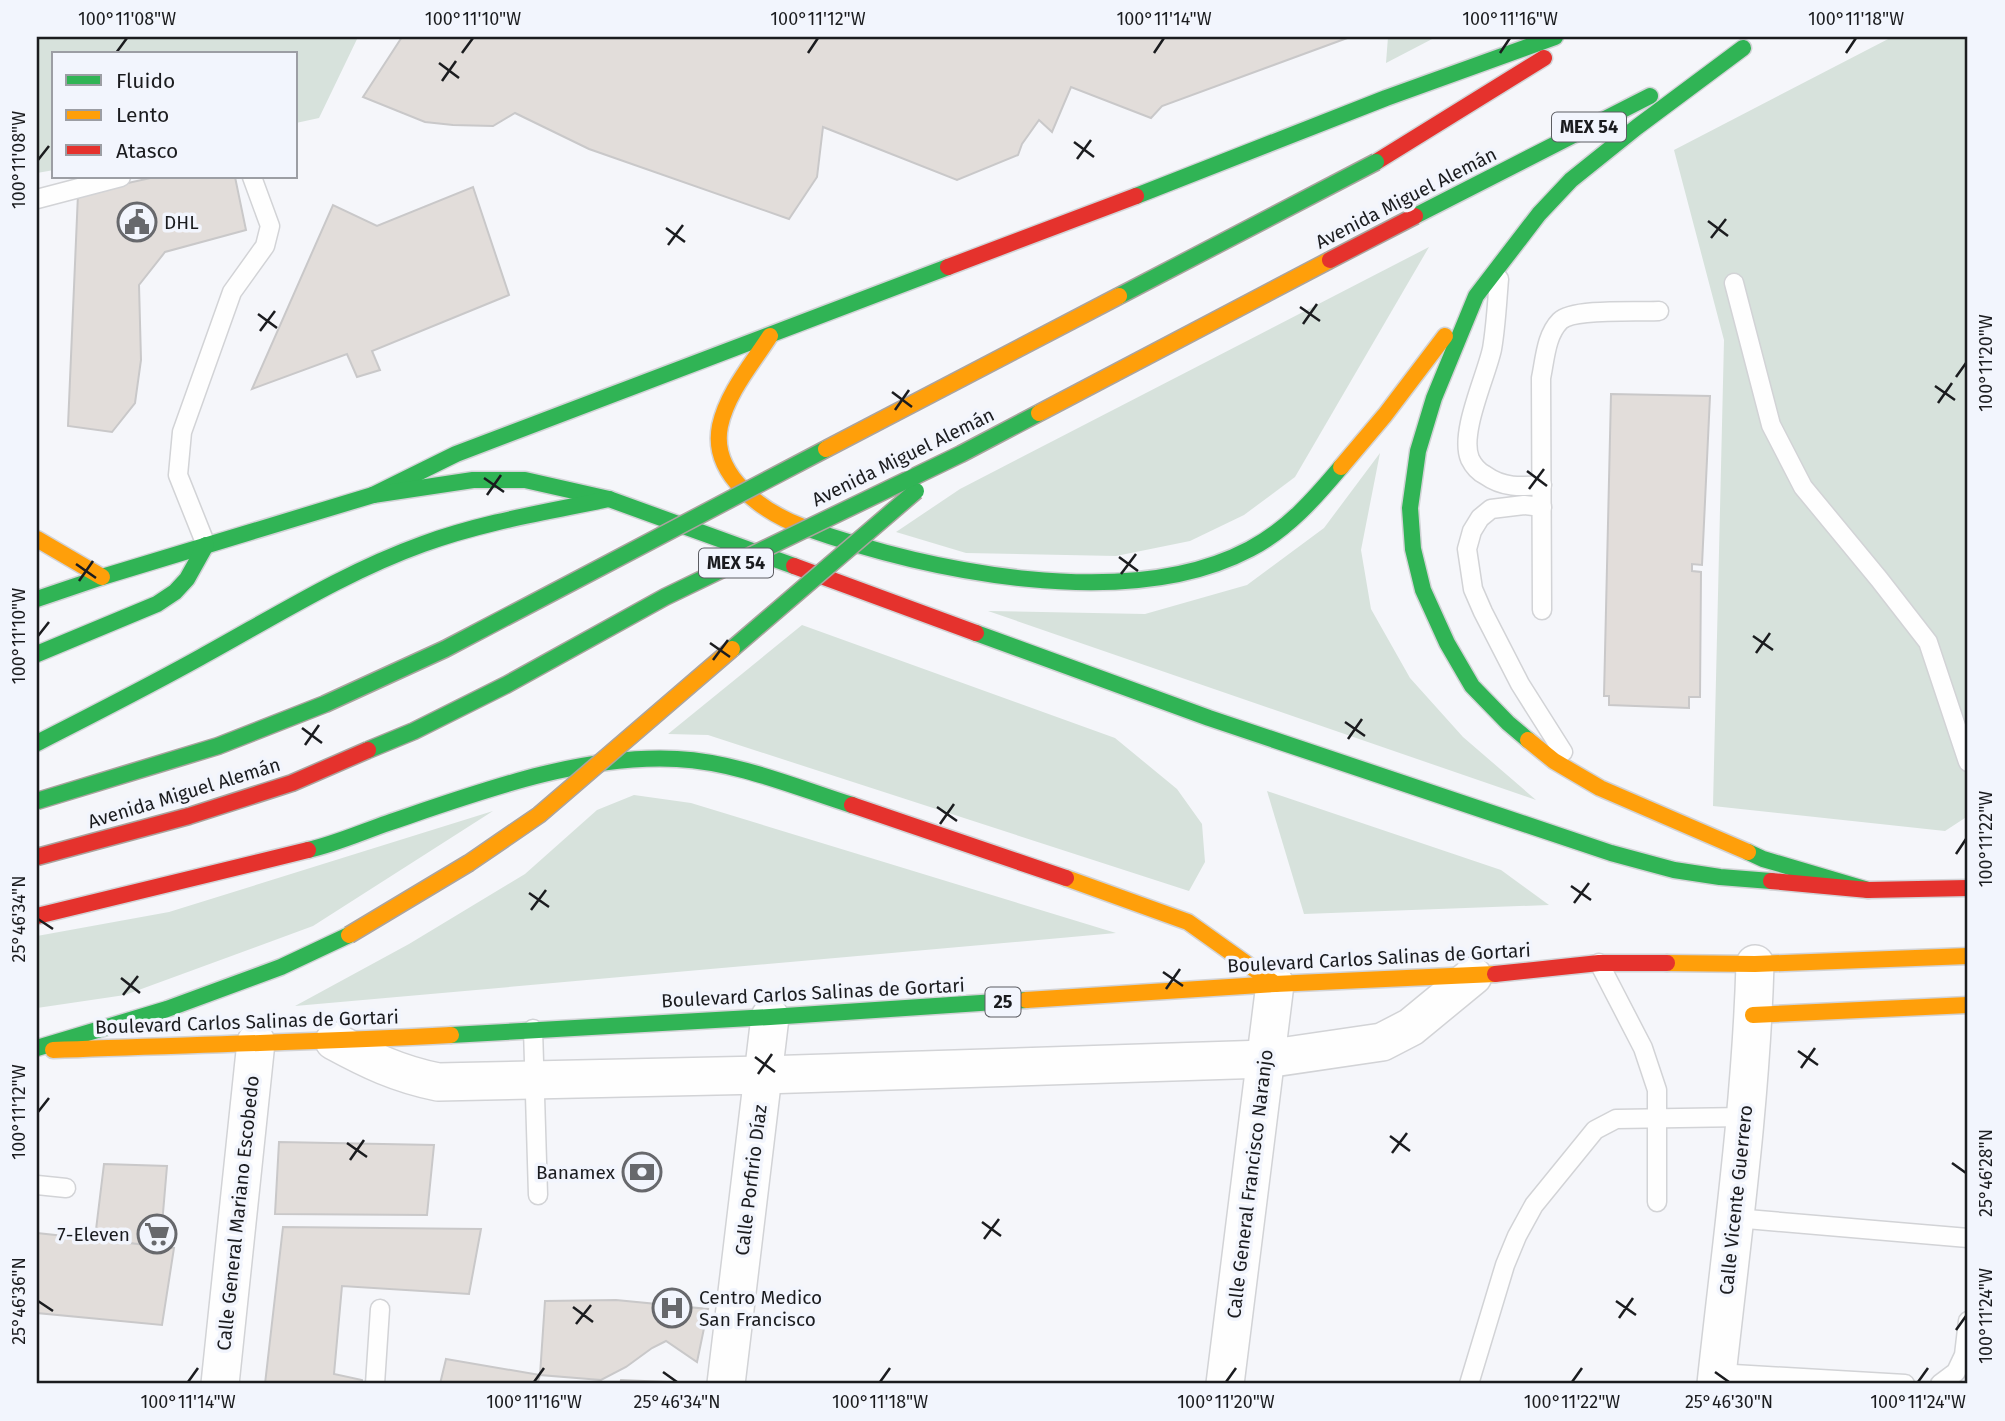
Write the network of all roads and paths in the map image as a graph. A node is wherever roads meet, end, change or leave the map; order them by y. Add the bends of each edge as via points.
1 (1561, 40) edge
2 (117, 178) edge
3 (253, 178) edge
4 (37, 199) edge
5 (1501, 261) junction
6 (1734, 283) dead end
7 (1476, 296) junction
8 (1658, 312) dead end
9 (770, 336) junction
10 (961, 454) junction
11 (1542, 485) junction
12 (373, 495) junction
13 (609, 499) junction
14 (1542, 507) junction
15 (37, 539) edge
16 (206, 545) junction
17 (102, 577) junction
18 (37, 599) edge
19 (1542, 610) dead end
20 (37, 654) edge
21 (37, 743) edge
22 (1968, 762) edge
23 (1579, 775) junction
24 (37, 801) edge
25 (37, 857) edge
26 (1968, 888) edge
27 (1868, 890) junction
28 (37, 916) edge
29 (1968, 956) edge
30 (1599, 963) junction
31 (1755, 964) junction
32 (1473, 976) junction
33 (1275, 984) junction
34 (1968, 1005) edge
35 (1753, 1015) junction
36 (770, 1017) junction
37 (533, 1029) junction
38 (334, 1041) junction
39 (256, 1042) junction
40 (37, 1049) edge
41 (1265, 1059) junction
42 (763, 1075) junction
43 (535, 1081) junction
44 (1744, 1117) junction
45 (1658, 1118) junction
46 (37, 1185) edge
47 (66, 1188) dead end
48 (538, 1195) dead end
49 (1657, 1202) dead end
50 (1735, 1218) junction
51 (1968, 1238) edge
52 (380, 1309) dead end
53 (1968, 1321) edge
54 (1716, 1378) edge
55 (220, 1384) edge
56 (375, 1384) edge
57 (726, 1384) edge
58 (1225, 1384) edge
59 (1469, 1384) edge
60 (1905, 1384) edge
61 (1940, 1384) edge

1 - 9 main road via 1386,98
1 - 24 main road, Avenida Miguel Alemán, bridge via 1377,162 445,649 218,746
2 - 4 lane
3 - 16 lane via 270,226 265,246 232,292 183,432 178,475
5 - 7 main road
5 - 10 main road, Avenida Miguel Alemán / MEX 54, bridge via 1572,180 1748,45
5 - 11 lane via 1492,348 1467,444 1470,460 1480,472 1502,484
6 - 22 lane via 1771,425 1803,487 1927,642
7 - 9 main road via 1328,483 1264,542 1235,557 1195,568 1097,583 921,563 804,527 751,498 731,475 718,438 734,392
7 - 23 main road via 1433,398 1418,451 1410,508 1413,550 1423,590 1472,686 1508,723
8 - 11 lane via 1579,313 1562,319 1554,329 1541,378
9 - 12 main road via 456,454
10 - 25 main road, Avenida Miguel Alemán / MEX 54, bridge via 665,597 414,731 292,783
10 - 40 main road, bridge via 494,849 349,935 281,967
11 - 14 lane
12 - 13 main road via 473,480 525,480
12 - 16 main road
13 - 21 main road via 466,530 401,553 344,578
13 - 27 main road via 1209,718 1611,853 1720,877
14 - 19 lane
14 - 23 lane via 1491,509 1479,518 1467,549 1469,568 1483,612 1520,684
15 - 17 main road
16 - 17 main road
16 - 20 main road via 184,584 157,604
17 - 18 main road
23 - 27 main road via 1763,859
26 - 27 main road
28 - 33 main road via 313,849 475,793 559,770 631,760 677,760 719,764 782,782 1188,922
29 - 31 main road, Boulevard Carlos Salinas de Gortari / 25
30 - 31 main road, Boulevard Carlos Salinas de Gortari / 25
30 - 32 main road, Boulevard Carlos Salinas de Gortari / 25
30 - 45 lane via 1643,1048 1657,1090
31 - 35 street, Calle Vicente Guerrero
32 - 33 main road, Boulevard Carlos Salinas de Gortari / 25
32 - 41 street via 1411,1027 1382,1042
33 - 36 main road, Boulevard Carlos Salinas de Gortari / 25
33 - 41 street, Calle General Francisco Naranjo
34 - 35 main road
35 - 44 street, Calle Vicente Guerrero
36 - 37 main road, Boulevard Carlos Salinas de Gortari / 25
36 - 42 street, Calle Porfirio Díaz
37 - 38 main road, Boulevard Carlos Salinas de Gortari / 25
37 - 43 lane
38 - 39 main road, Boulevard Carlos Salinas de Gortari / 25
38 - 43 street via 369,1060 438,1082
39 - 40 main road, Boulevard Carlos Salinas de Gortari / 25
39 - 55 street, Calle General Mariano Escobedo
41 - 42 street
41 - 58 street, Calle General Francisco Naranjo
42 - 43 street
42 - 57 street, Calle Porfirio Díaz
43 - 48 lane
44 - 45 lane
44 - 50 street, Calle Vicente Guerrero
45 - 49 lane
45 - 59 lane via 1616,1119 1595,1130 1534,1205 1505,1265
46 - 47 lane
50 - 51 lane
50 - 54 street, Calle Vicente Guerrero
52 - 56 lane
53 - 61 lane via 1964,1355 1956,1372
54 - 60 lane

